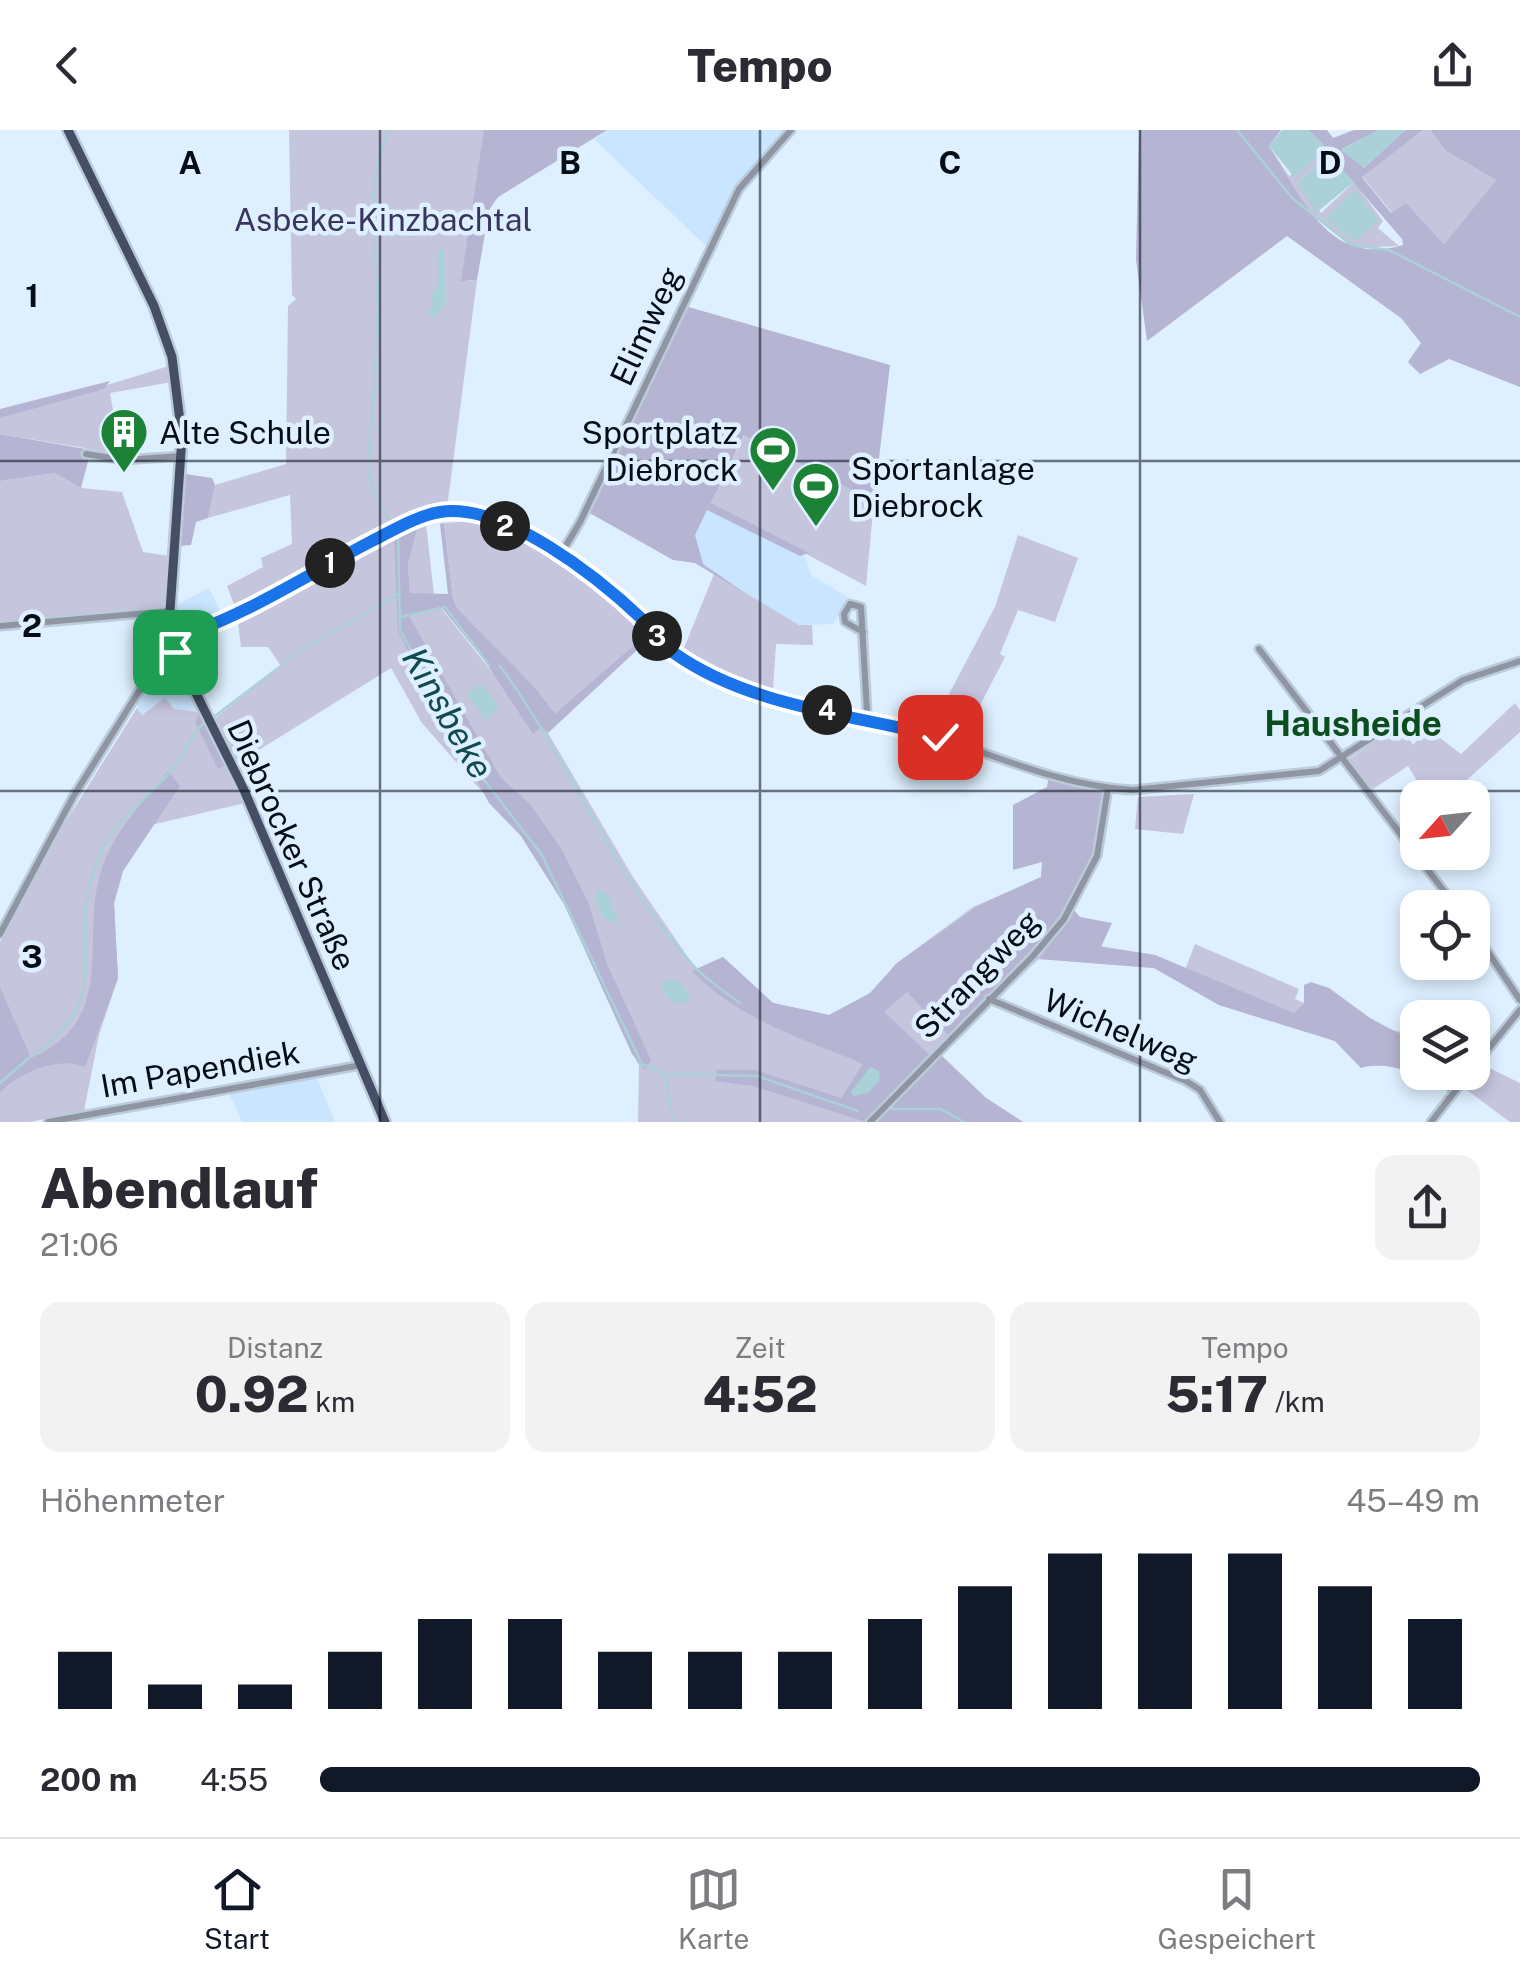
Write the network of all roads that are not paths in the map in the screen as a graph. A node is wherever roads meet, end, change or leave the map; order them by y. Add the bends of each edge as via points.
1 (68, 130) edge
2 (791, 130) edge
3 (86, 454) dead end
4 (182, 456) junction
5 (561, 554) junction
6 (170, 611) junction
7 (0, 626) edge
8 (862, 632) junction
9 (172, 638) junction
10 (1259, 649) dead end
11 (1520, 661) edge
12 (865, 718) junction
13 (1340, 760) junction
14 (1108, 788) junction
15 (1443, 890) edge
16 (0, 934) edge
17 (1490, 955) edge
18 (989, 1000) junction
19 (1520, 1000) edge
20 (1520, 1010) edge
21 (1490, 1047) edge
22 (360, 1065) junction
23 (1456, 1090) edge
24 (48, 1122) edge
25 (384, 1122) edge
26 (870, 1122) edge
27 (1220, 1122) edge
28 (1431, 1122) edge

1 - 4 main road, Diebrocker Straße via 168,339
2 - 5 street, Elimweg via 739,188
3 - 4 street via 124,460
4 - 6 main road, Diebrocker Straße
5 - 9 street via 468,514 437,512
5 - 12 street via 688,661 746,689
6 - 7 street
6 - 9 main road, Diebrocker Straße
8 - 8 street via 861,607 850,604 846,622
8 - 12 street
9 - 16 street via 56,826
9 - 22 main road, Diebrocker Straße
10 - 13 street
11 - 13 street via 1455,684
12 - 14 street
13 - 14 street via 1306,774
13 - 15 street
14 - 18 street, Strangweg via 1098,856 1080,891 1033,956
17 - 19 street
18 - 26 street, Strangweg
18 - 27 street, Wichelweg via 1186,1080
20 - 21 street
22 - 24 street, Im Papendiek
22 - 25 main road, Diebrocker Straße
23 - 28 street

